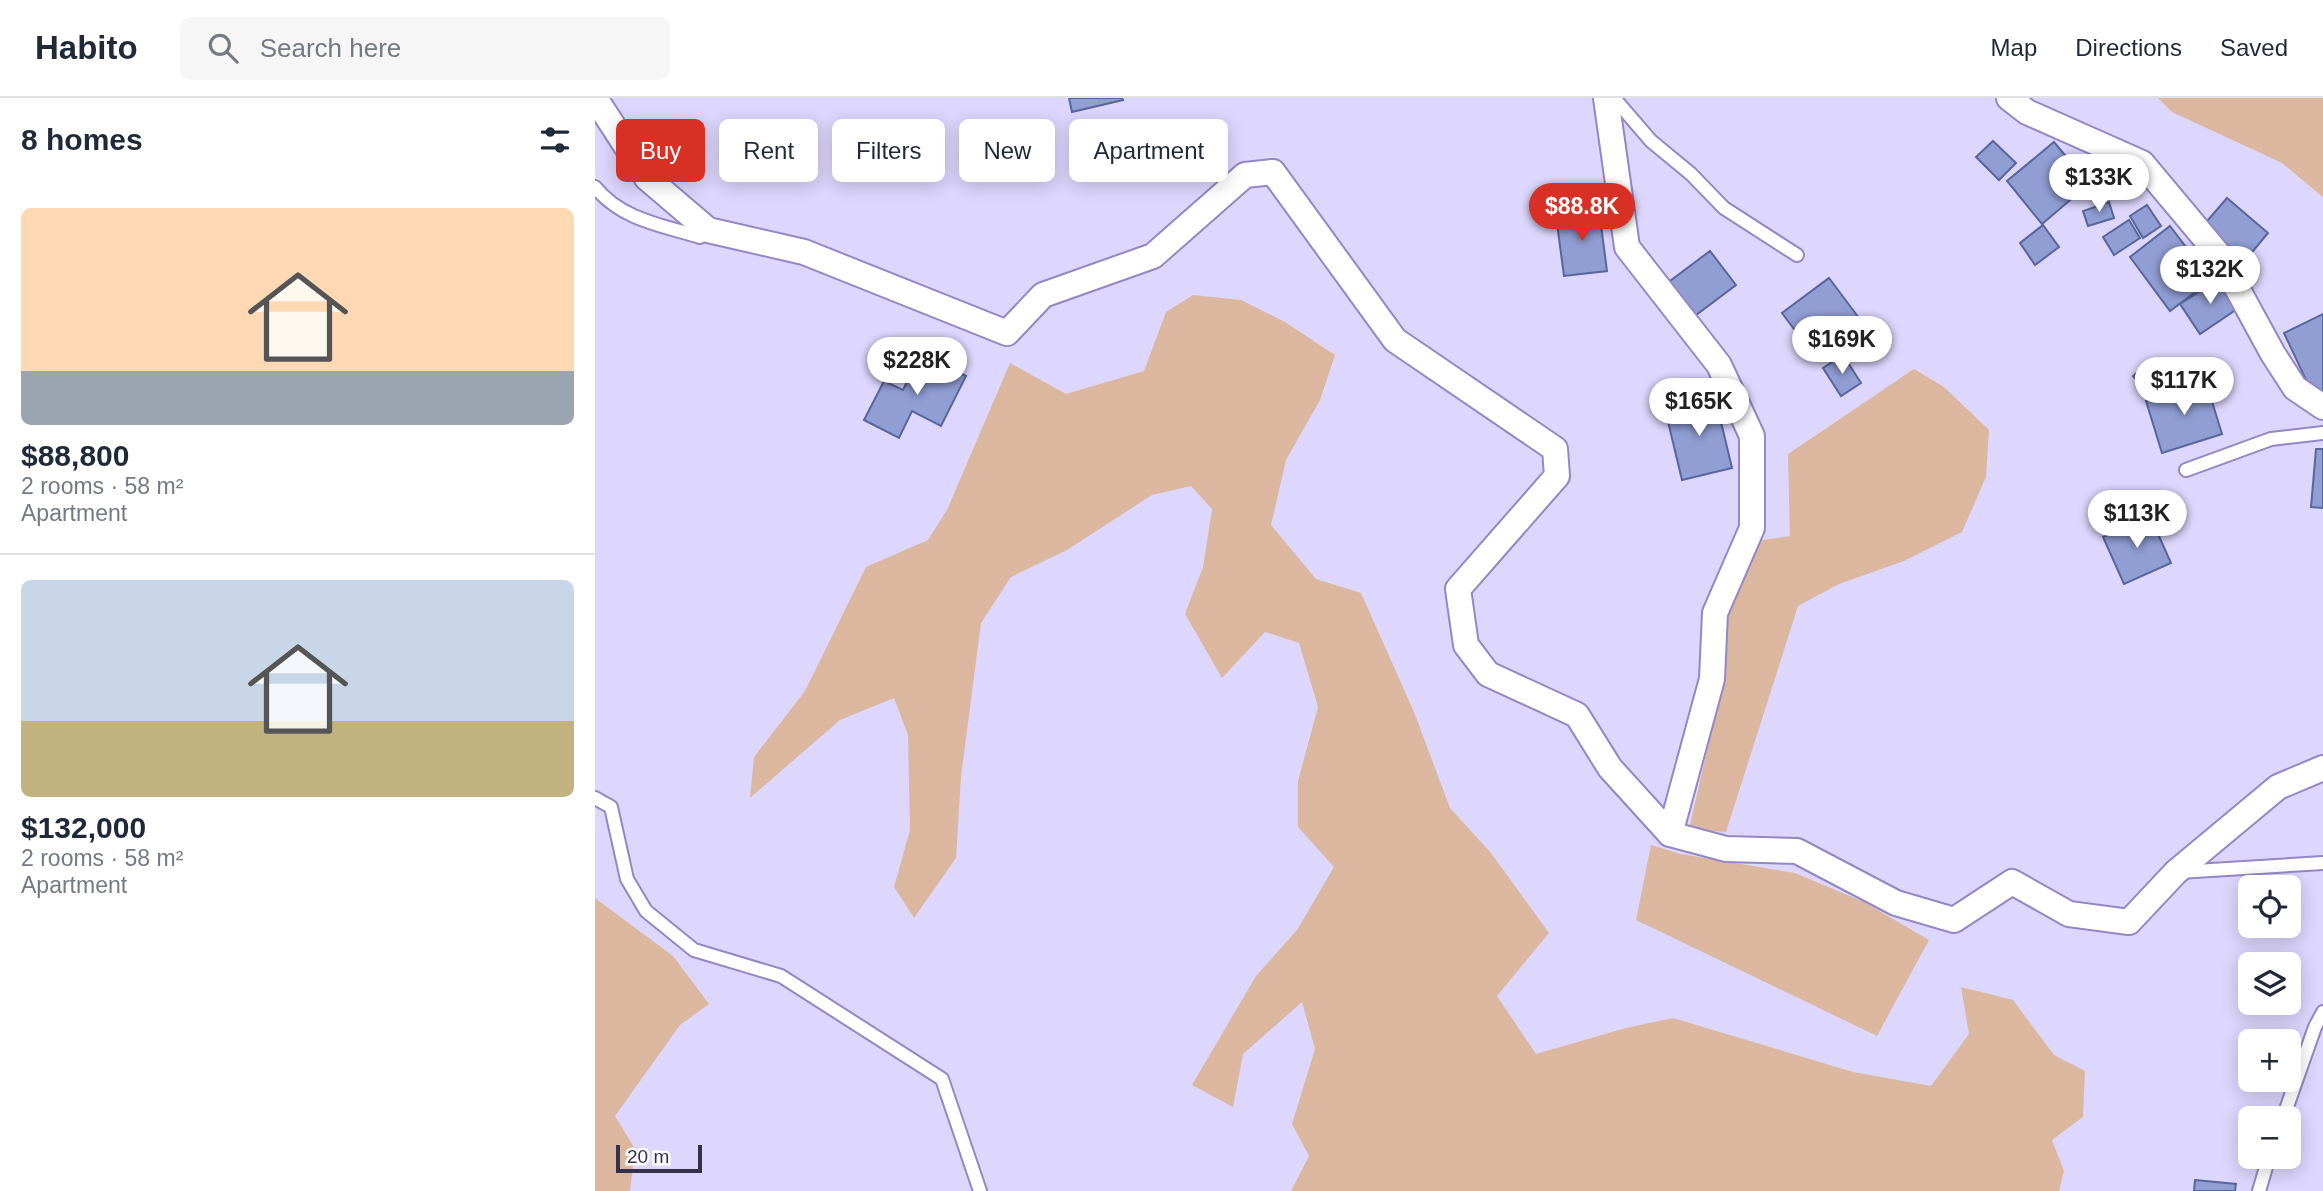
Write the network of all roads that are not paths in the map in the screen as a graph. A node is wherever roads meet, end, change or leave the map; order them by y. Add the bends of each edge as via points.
1 (595, 98) edge
2 (1606, 98) edge
3 (1614, 98) edge
4 (2009, 98) edge
5 (595, 187) edge
6 (708, 230) junction
7 (1797, 255) dead end
8 (2323, 407) edge
9 (2323, 433) edge
10 (2186, 470) dead end
11 (2323, 768) edge
12 (595, 798) edge
13 (1670, 834) junction
14 (2323, 863) edge
15 (2176, 872) junction
16 (2323, 1012) edge
17 (2287, 1106) edge
18 (2265, 1169) edge
19 (980, 1191) edge
20 (2259, 1191) edge

1 - 6 street via 647,178
2 - 13 street via 1627,247 1719,365 1752,436 1752,528 1714,613 1712,679
3 - 7 lane via 1651,141 1724,208
4 - 8 street via 2027,112 2142,163 2219,255 2295,388
5 - 6 lane via 608,203 632,216 700,237
6 - 13 street via 804,252 1007,333 1043,295 1153,256 1245,175 1273,172 1395,340 1555,449 1557,476 1458,589 1467,645 1489,674 1577,715 1610,768
9 - 10 lane via 2271,439
11 - 15 street via 2278,787
12 - 19 lane via 611,807 627,879 646,911 694,950 781,976 942,1079
13 - 15 street via 1726,849 1797,851 1896,903 1954,920 2012,882 2069,914 2129,922
14 - 15 lane
16 - 17 lane
18 - 20 lane

